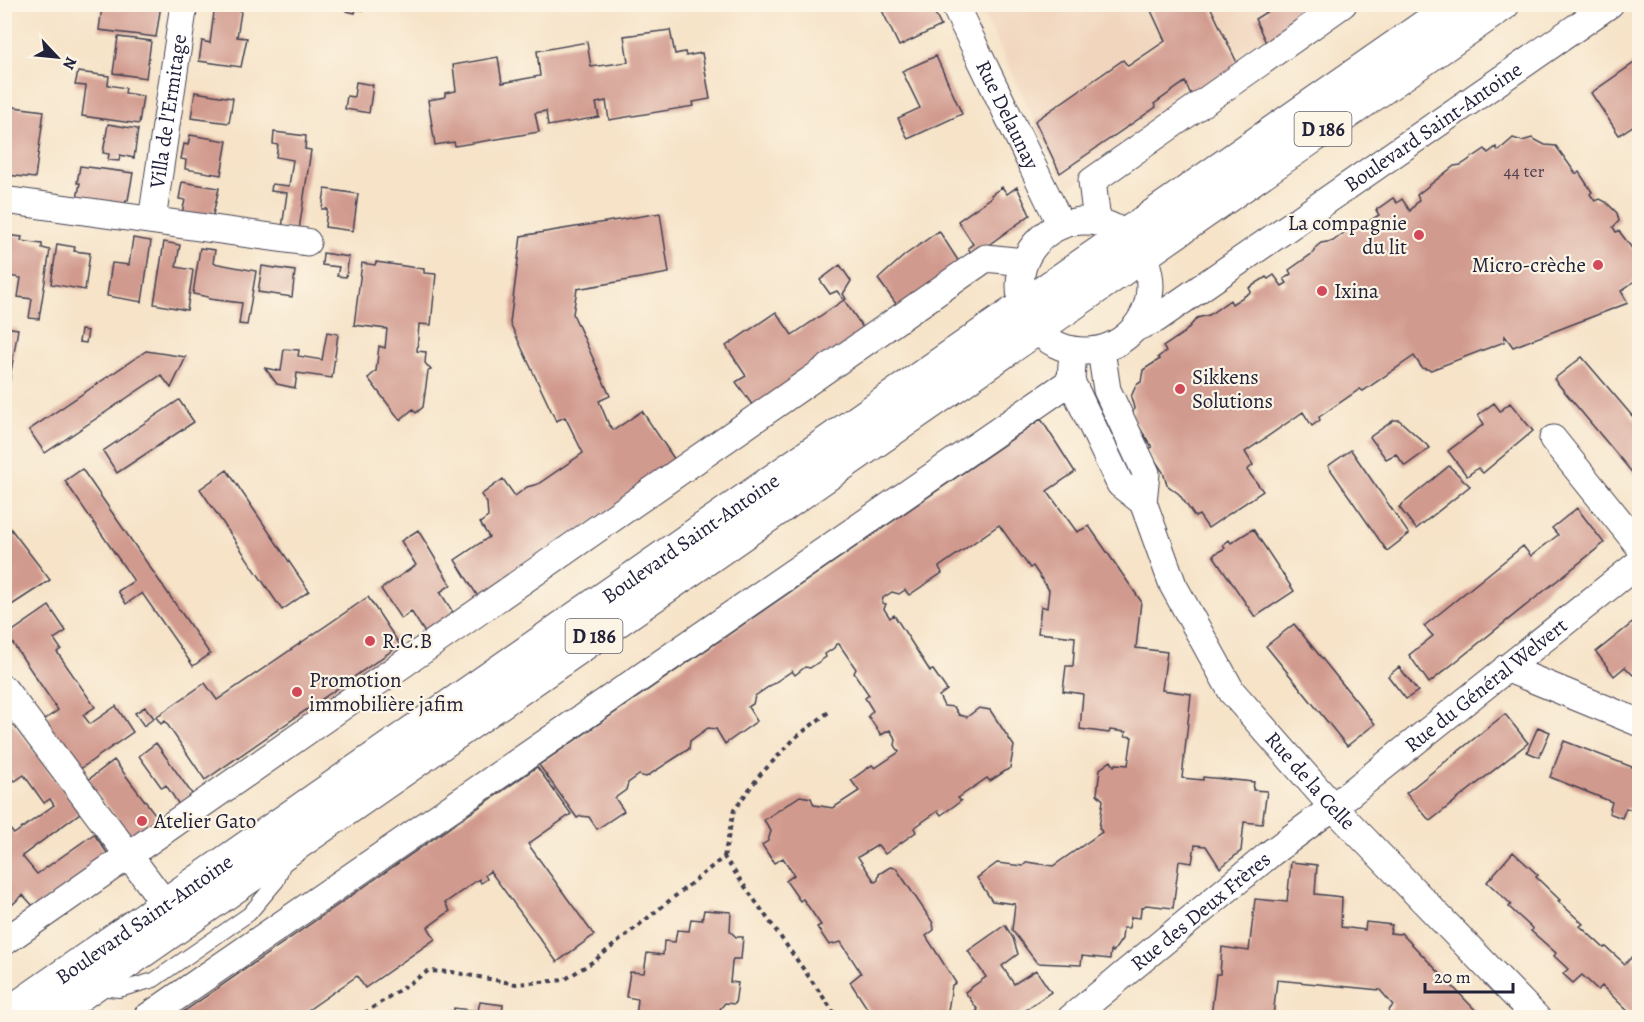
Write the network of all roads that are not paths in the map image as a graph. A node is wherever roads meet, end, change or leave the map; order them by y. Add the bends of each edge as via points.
1 (184, 4) edge
2 (954, 4) edge
3 (1343, 4) edge
4 (1457, 4) edge
5 (1503, 4) edge
6 (1610, 4) edge
7 (4, 200) edge
8 (152, 220) junction
9 (1096, 222) junction
10 (1061, 225) junction
11 (307, 243) dead end
12 (1135, 245) junction
13 (1024, 262) junction
14 (1029, 318) junction
15 (1135, 328) junction
16 (1101, 350) junction
17 (1072, 351) junction
18 (1071, 381) junction
19 (1553, 439) dead end
20 (1143, 502) junction
21 (1640, 547) edge
22 (1640, 562) edge
23 (1506, 668) junction
24 (4, 689) edge
25 (1640, 723) edge
26 (1333, 807) junction
27 (129, 855) junction
28 (166, 904) junction
29 (4, 942) edge
30 (4, 1017) edge
31 (46, 1017) edge
32 (146, 1017) edge
33 (1071, 1017) edge
34 (1537, 1017) edge

1 - 8 street, Villa de l'Ermitage
2 - 10 street, Rue Delaunay
3 - 9 street via 1092,181
4 - 12 main road, Boulevard Saint-Antoine / D 186
5 - 12 main road, Boulevard Saint-Antoine / D 186
6 - 15 street, Boulevard Saint-Antoine via 1156,319
7 - 8 street
8 - 11 street
9 - 10 street
9 - 12 street via 1113,226
10 - 13 street via 1045,234
12 - 14 main road, Boulevard Saint-Antoine / D 186
12 - 15 street, Boulevard Saint-Antoine via 1150,280 1150,293 1143,317
13 - 14 street via 1020,291
13 - 27 street via 986,258
14 - 17 street, Boulevard Saint-Antoine via 1047,339
14 - 28 main road, Boulevard Saint-Antoine / D 186
14 - 31 main road, Boulevard Saint-Antoine / D 186 via 290,848
15 - 16 street, Boulevard Saint-Antoine
16 - 17 street, Boulevard Saint-Antoine
16 - 20 street, Rue de la Celle via 1107,390 1146,473
17 - 18 street
18 - 20 street via 1120,484
18 - 32 street
19 - 21 street
20 - 26 street, Rue de la Celle via 1173,585 1232,692
22 - 23 street, Rue du Général Welvert
23 - 25 street
23 - 26 street, Rue du Général Welvert
24 - 27 street
26 - 33 street, Rue des Deux Frères
26 - 34 street, Rue de la Celle
27 - 28 street
27 - 29 street
28 - 30 main road, Boulevard Saint-Antoine / D 186

